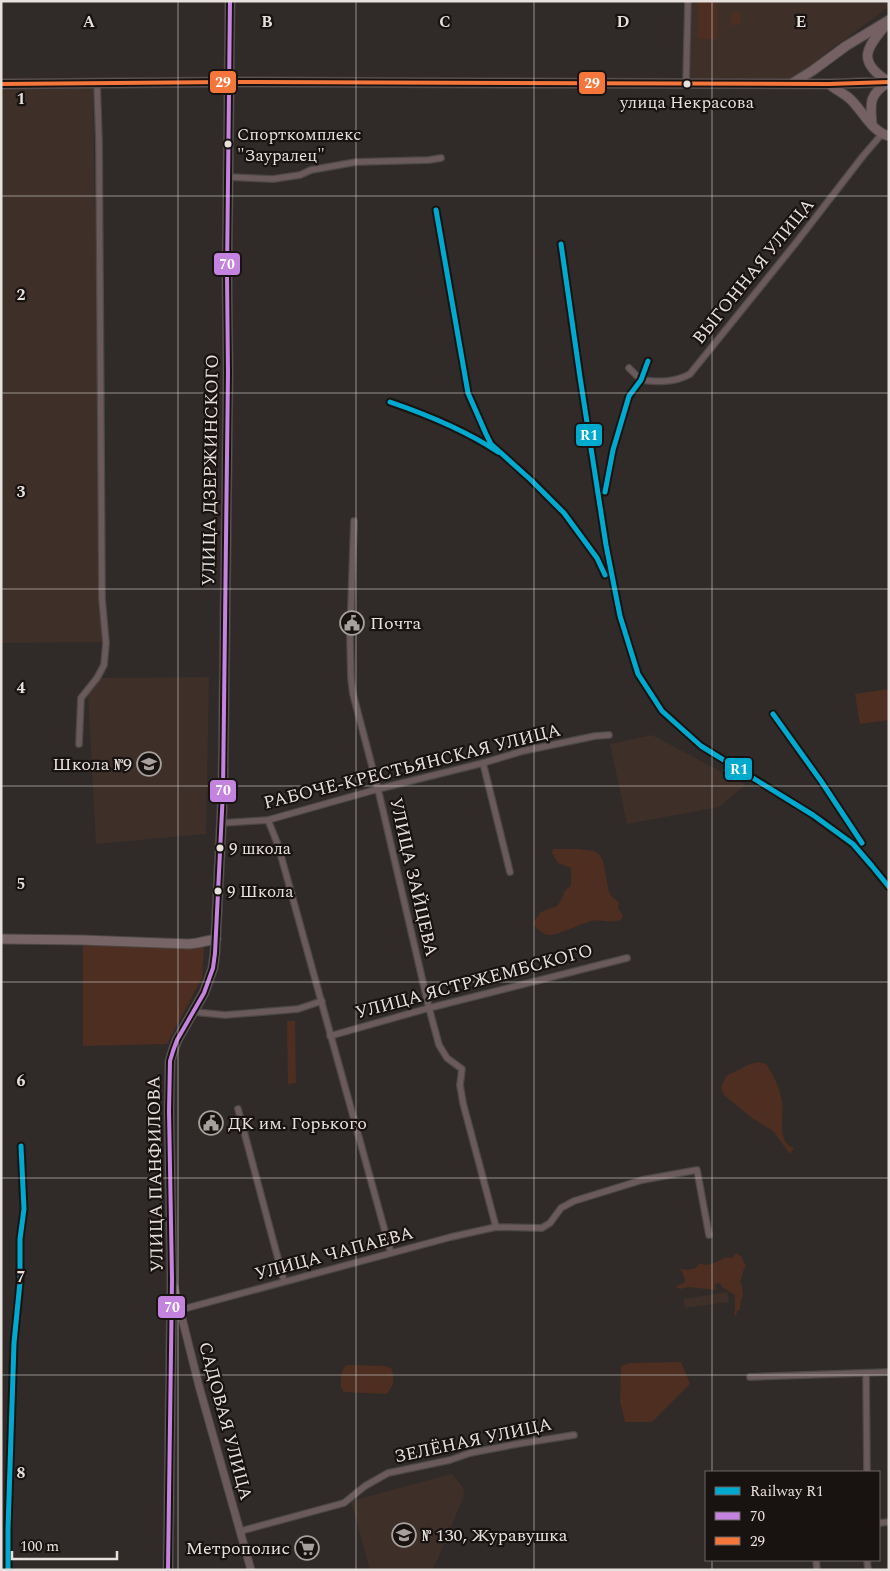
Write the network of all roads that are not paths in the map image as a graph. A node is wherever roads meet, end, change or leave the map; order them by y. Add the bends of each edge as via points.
1 (230, 1) edge
2 (688, 1) edge
3 (889, 21) edge
4 (229, 82) junction
5 (889, 82) edge
6 (1, 84) edge
7 (97, 84) junction
8 (686, 84) junction
9 (791, 84) junction
10 (829, 84) junction
11 (872, 124) junction
12 (885, 135) edge
13 (441, 158) dead end
14 (228, 177) junction
15 (629, 368) dead end
16 (354, 521) dead end
17 (609, 735) dead end
18 (79, 744) dead end
19 (483, 763) junction
20 (378, 788) junction
21 (268, 820) junction
22 (222, 823) junction
23 (510, 872) dead end
24 (1, 939) edge
25 (216, 939) junction
26 (627, 958) dead end
27 (322, 1001) junction
28 (429, 1008) junction
29 (194, 1012) junction
30 (330, 1036) junction
31 (238, 1109) dead end
32 (496, 1227) junction
33 (709, 1235) dead end
34 (391, 1253) junction
35 (284, 1282) junction
36 (176, 1311) junction
37 (889, 1372) edge
38 (866, 1373) junction
39 (750, 1377) dead end
40 (574, 1435) dead end
41 (867, 1471) edge
42 (241, 1531) junction
43 (168, 1570) edge
44 (252, 1570) edge

1 - 4 main road, УЛИЦА ДЗЕРЖИНСКОГО
2 - 8 street
3 - 5 main road via 870,44 867,56 874,71
3 - 9 main road
4 - 7 main road
4 - 8 main road
4 - 14 main road, УЛИЦА ДЗЕРЖИНСКОГО
5 - 10 main road
5 - 11 main road via 880,87 870,104
6 - 7 main road
7 - 18 street via 102,590 106,643 104,664 82,698
8 - 9 main road
9 - 10 main road
10 - 11 main road via 848,97
11 - 12 main road
12 - 15 street, ВЫГОННАЯ УЛИЦА via 862,156 690,374 680,380 641,380
13 - 14 street via 356,162 273,179
14 - 22 main road, УЛИЦА ДЗЕРЖИНСКОГО
16 - 20 street, УЛИЦА ЗАЙЦЕВА via 351,678
17 - 19 street, РАБОЧЕ-КРЕСТЬЯНСКАЯ УЛИЦА via 523,751
19 - 20 street, РАБОЧЕ-КРЕСТЬЯНСКАЯ УЛИЦА
19 - 23 street
20 - 21 street, РАБОЧЕ-КРЕСТЬЯНСКАЯ УЛИЦА
20 - 28 street, УЛИЦА ЗАЙЦЕВА
21 - 22 street, РАБОЧЕ-КРЕСТЬЯНСКАЯ УЛИЦА
21 - 27 street
22 - 25 main road, УЛИЦА ДЗЕРЖИНСКОГО
24 - 25 main road via 189,944
25 - 29 main road, УЛИЦА ПАНФИЛОВА via 213,968
26 - 28 street, УЛИЦА ЯСТРЖЕМБСКОГО
27 - 29 street via 298,1009 225,1015
27 - 30 street
28 - 30 street, УЛИЦА ЯСТРЖЕМБСКОГО
28 - 32 street, УЛИЦА ЗАЙЦЕВА via 442,1052 462,1069 463,1103
29 - 36 main road, УЛИЦА ПАНФИЛОВА via 170,1061 172,1279
30 - 34 street
31 - 35 street
32 - 33 street, УЛИЦА ЧАПАЕВА via 542,1228 574,1201 642,1180 697,1170
32 - 34 street, УЛИЦА ЧАПАЕВА
34 - 35 street, УЛИЦА ЧАПАЕВА
35 - 36 street, УЛИЦА ЧАПАЕВА
36 - 42 street, САДОВАЯ УЛИЦА
36 - 43 main road, УЛИЦА ПАНФИЛОВА
37 - 38 street
38 - 39 street
38 - 41 street
40 - 42 street, ЗЕЛЁНАЯ УЛИЦА via 470,1453 388,1473 344,1502
42 - 44 street, САДОВАЯ УЛИЦА

